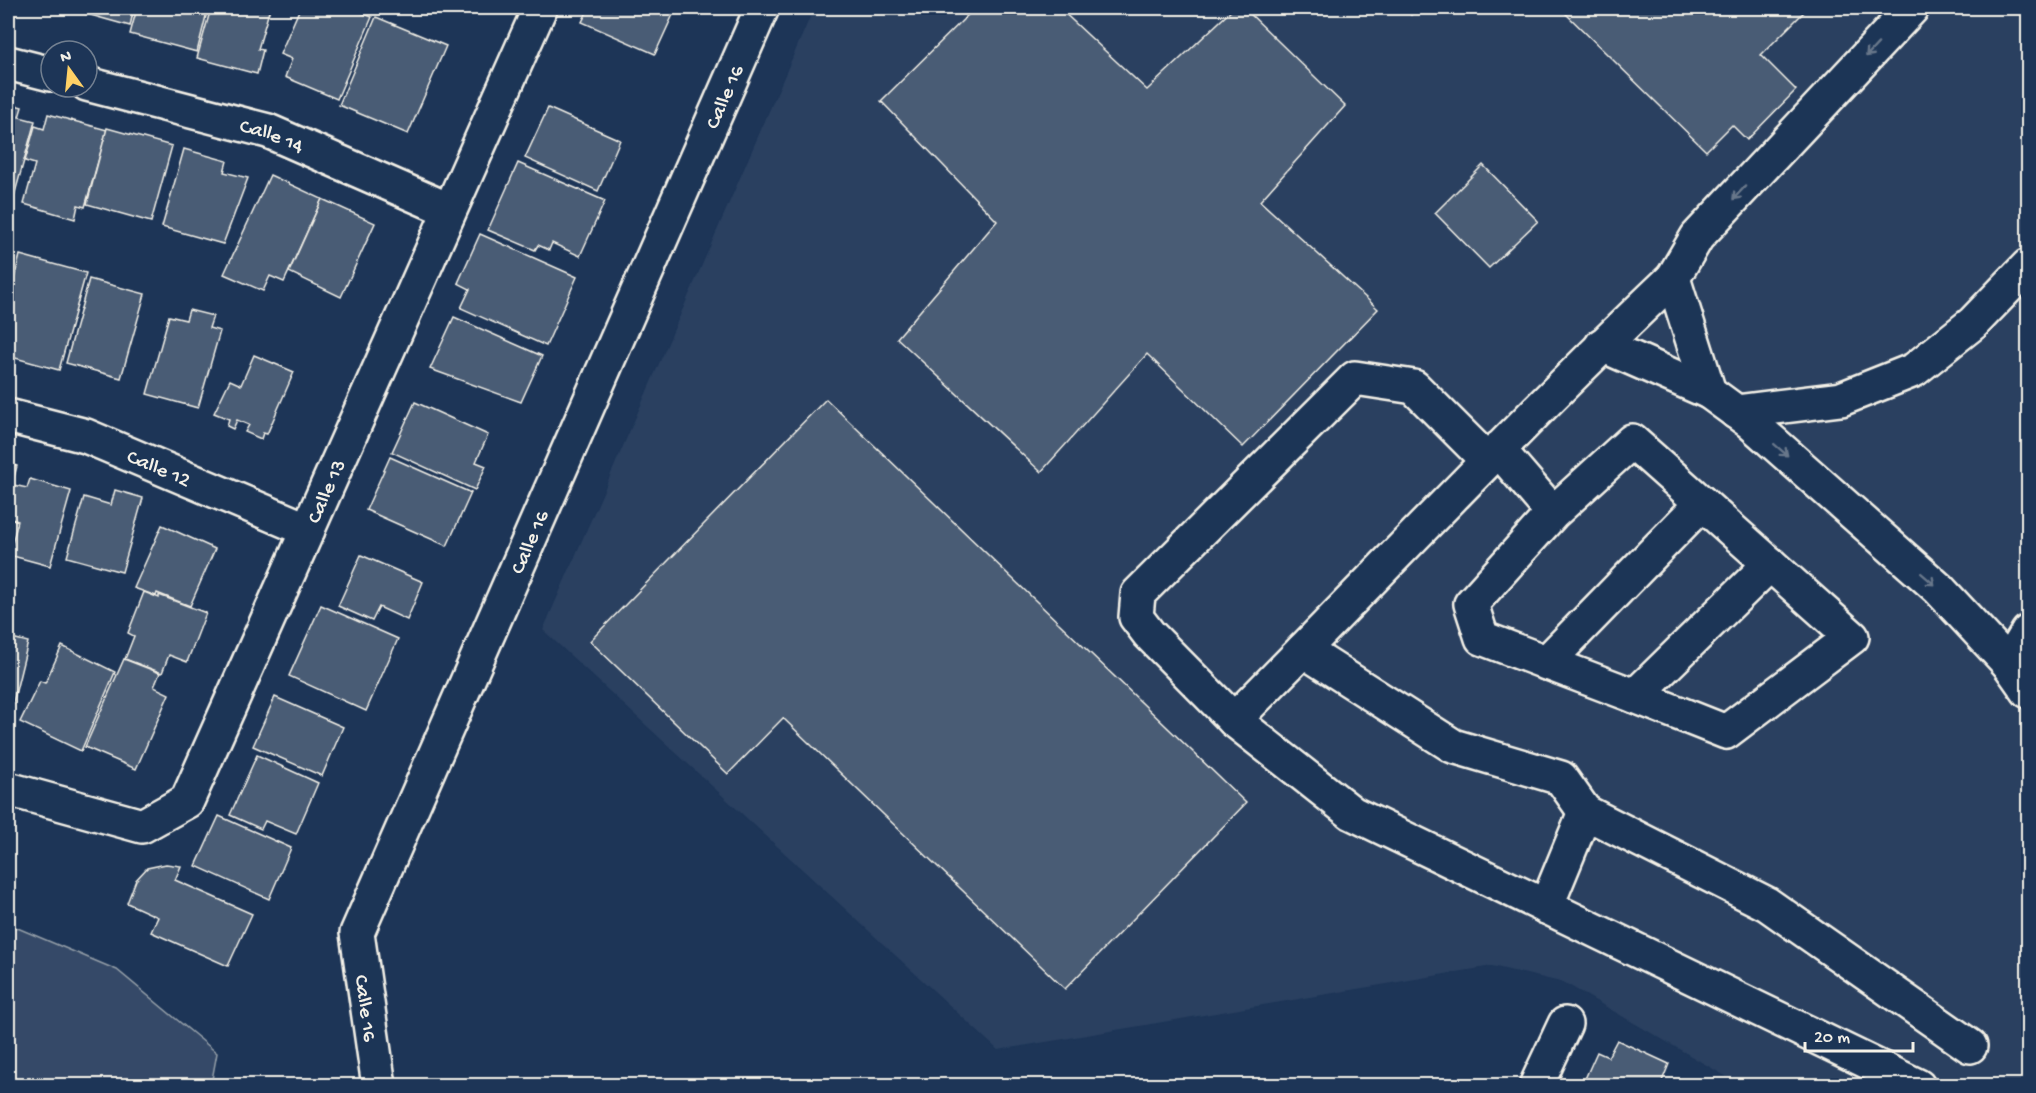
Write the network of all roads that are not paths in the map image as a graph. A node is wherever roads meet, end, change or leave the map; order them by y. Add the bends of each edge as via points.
1 (540, 8) edge
2 (762, 8) edge
3 (1912, 8) edge
4 (8, 63) edge
5 (39, 71) edge
6 (99, 87) edge
7 (449, 210) junction
8 (2028, 266) edge
9 (1673, 278) junction
10 (1602, 345) junction
11 (1709, 392) junction
12 (1736, 412) junction
13 (8, 416) edge
14 (1493, 455) junction
15 (1702, 503) junction
16 (1553, 513) junction
17 (308, 530) junction
18 (1770, 564) junction
19 (2028, 632) edge
20 (1303, 650) junction
21 (1546, 663) junction
22 (2009, 664) junction
23 (2028, 691) edge
24 (1635, 696) junction
25 (1234, 720) junction
26 (8, 789) edge
27 (1584, 812) junction
28 (1546, 907) junction
29 (1565, 1024) dead end
30 (1970, 1046) dead end
31 (378, 1086) edge
32 (1536, 1086) edge
33 (1918, 1086) edge

1 - 7 street, Calle 13
2 - 31 street, Calle 16 via 357,933
3 -> 9 street via 1697,237
4 - 5 street
6 - 7 street, Calle 14 via 268,131
7 - 17 street, Calle 13
8 - 12 street via 1973,323 1914,370 1841,399
9 - 10 street
9 - 11 street
10 - 11 street
10 - 14 street
11 - 12 street
12 -> 22 street via 1939,589
13 - 17 street, Calle 12 via 86,436
14 - 16 street
14 - 20 street
14 - 25 street via 1414,387 1355,378 1138,594 1136,617
15 - 16 street via 1632,441
15 - 18 street
15 - 21 street
16 - 21 street via 1471,604 1482,638
17 - 26 street, Calle 13 via 187,801 142,826
18 - 24 street
18 - 24 street via 1852,637 1726,732
19 - 22 street
20 - 25 street
20 - 27 street via 1453,746 1561,778
21 - 24 street
22 - 23 street
25 - 28 street via 1352,813
27 - 28 street
27 - 30 street via 1767,904
28 - 33 street
29 - 32 street

